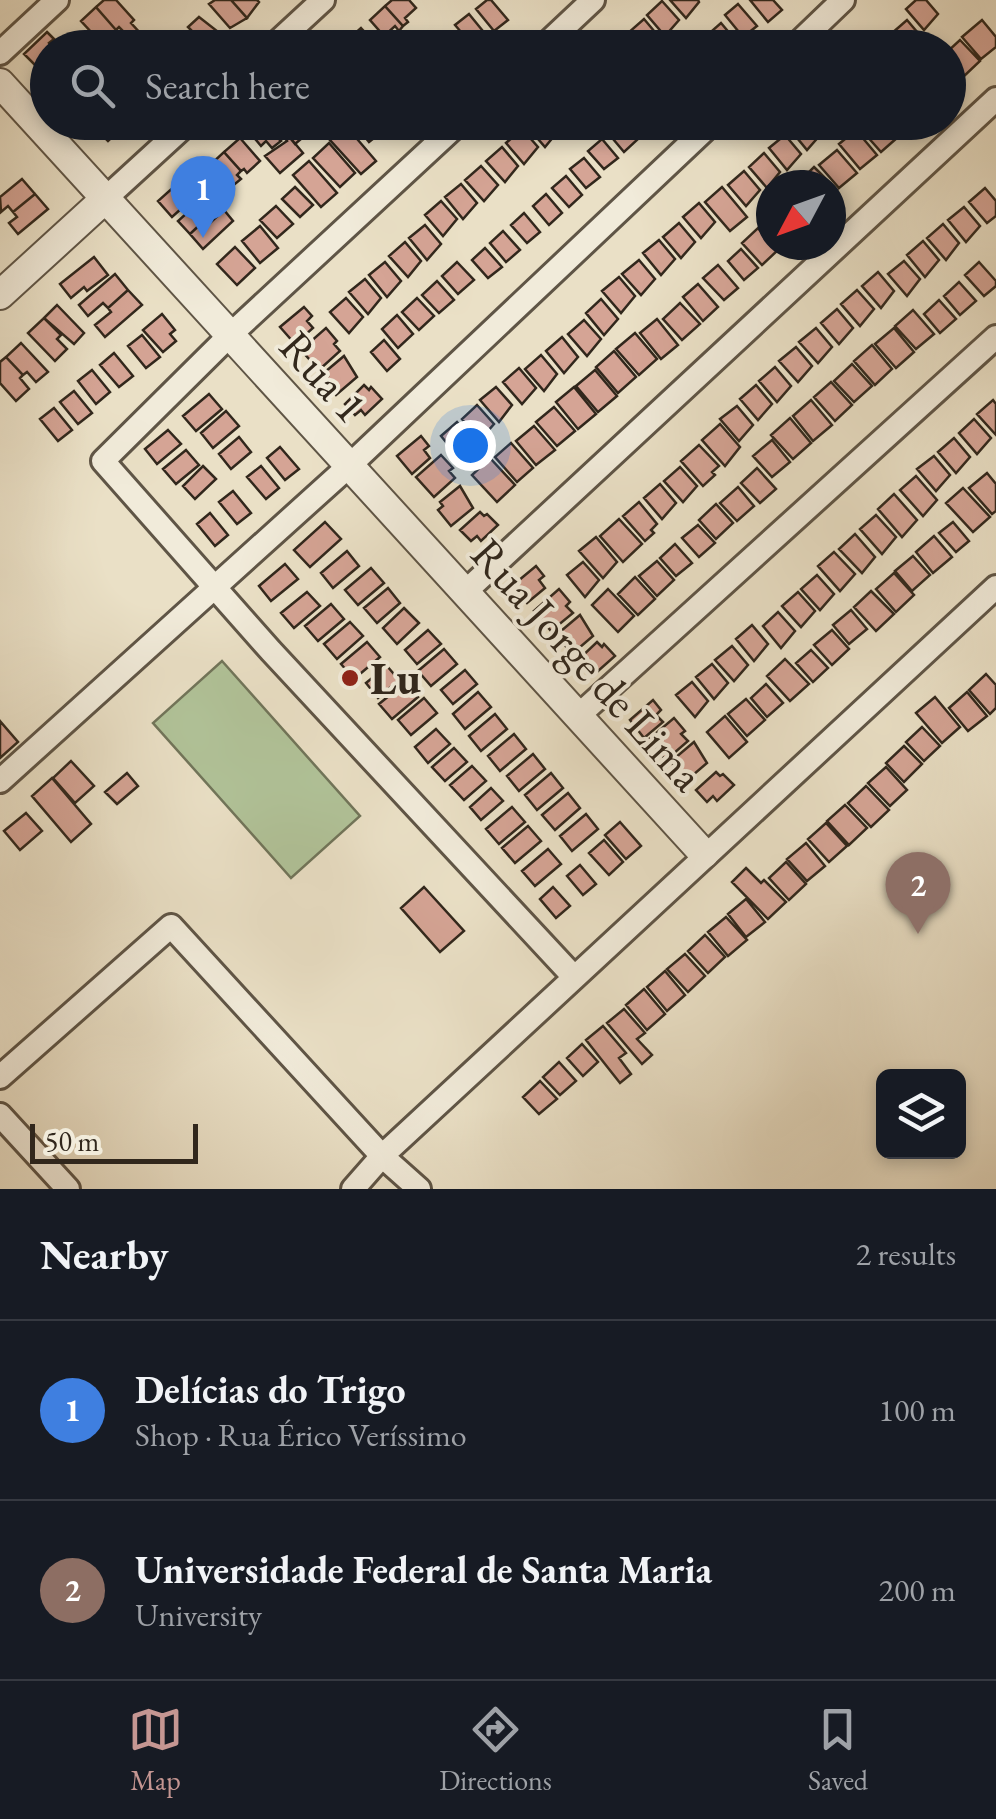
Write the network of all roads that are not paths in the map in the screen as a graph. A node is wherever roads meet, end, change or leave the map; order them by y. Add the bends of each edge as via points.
1 (57, 0) edge
2 (323, 0) edge
3 (593, 0) edge
4 (844, 0) edge
5 (290, 30) edge
6 (561, 30) edge
7 (812, 30) edge
8 (0, 53) edge
9 (0, 83) edge
10 (996, 99) edge
11 (30, 116) edge
12 (966, 127) edge
13 (53, 140) edge
14 (169, 140) edge
15 (441, 140) edge
16 (695, 140) edge
17 (952, 140) edge
18 (106, 198) junction
19 (0, 295) edge
20 (230, 335) junction
21 (996, 337) edge
22 (348, 466) junction
23 (408, 530) joint
24 (996, 586) edge
25 (215, 587) junction
26 (464, 592) junction
27 (578, 716) junction
28 (0, 781) edge
29 (704, 854) junction
30 (573, 976) junction
31 (0, 1077) edge
32 (0, 1116) edge
33 (382, 1156) junction
34 (68, 1189) edge
35 (353, 1189) edge
36 (419, 1189) edge

1 - 8 street
2 - 5 street
3 - 6 street
4 - 7 street
9 - 11 street, Rua 1
10 - 12 street
13 - 18 street, Rua 1
14 - 18 street
15 - 20 street
16 - 22 street
17 - 26 street
18 - 19 street
18 - 20 street, Rua 1
20 - 22 street, Rua 1
20 - 25 street via 104,462
21 - 27 street
22 - 23 street, Rua 1
22 - 25 street
23 - 26 street, Rua Jorge de Lima
24 - 29 street
25 - 28 street
25 - 30 street
26 - 27 street, Rua Jorge de Lima
27 - 29 street, Rua Jorge de Lima
29 - 30 street
30 - 33 street
31 - 33 street via 171,926
32 - 34 street
33 - 35 street
33 - 36 street

